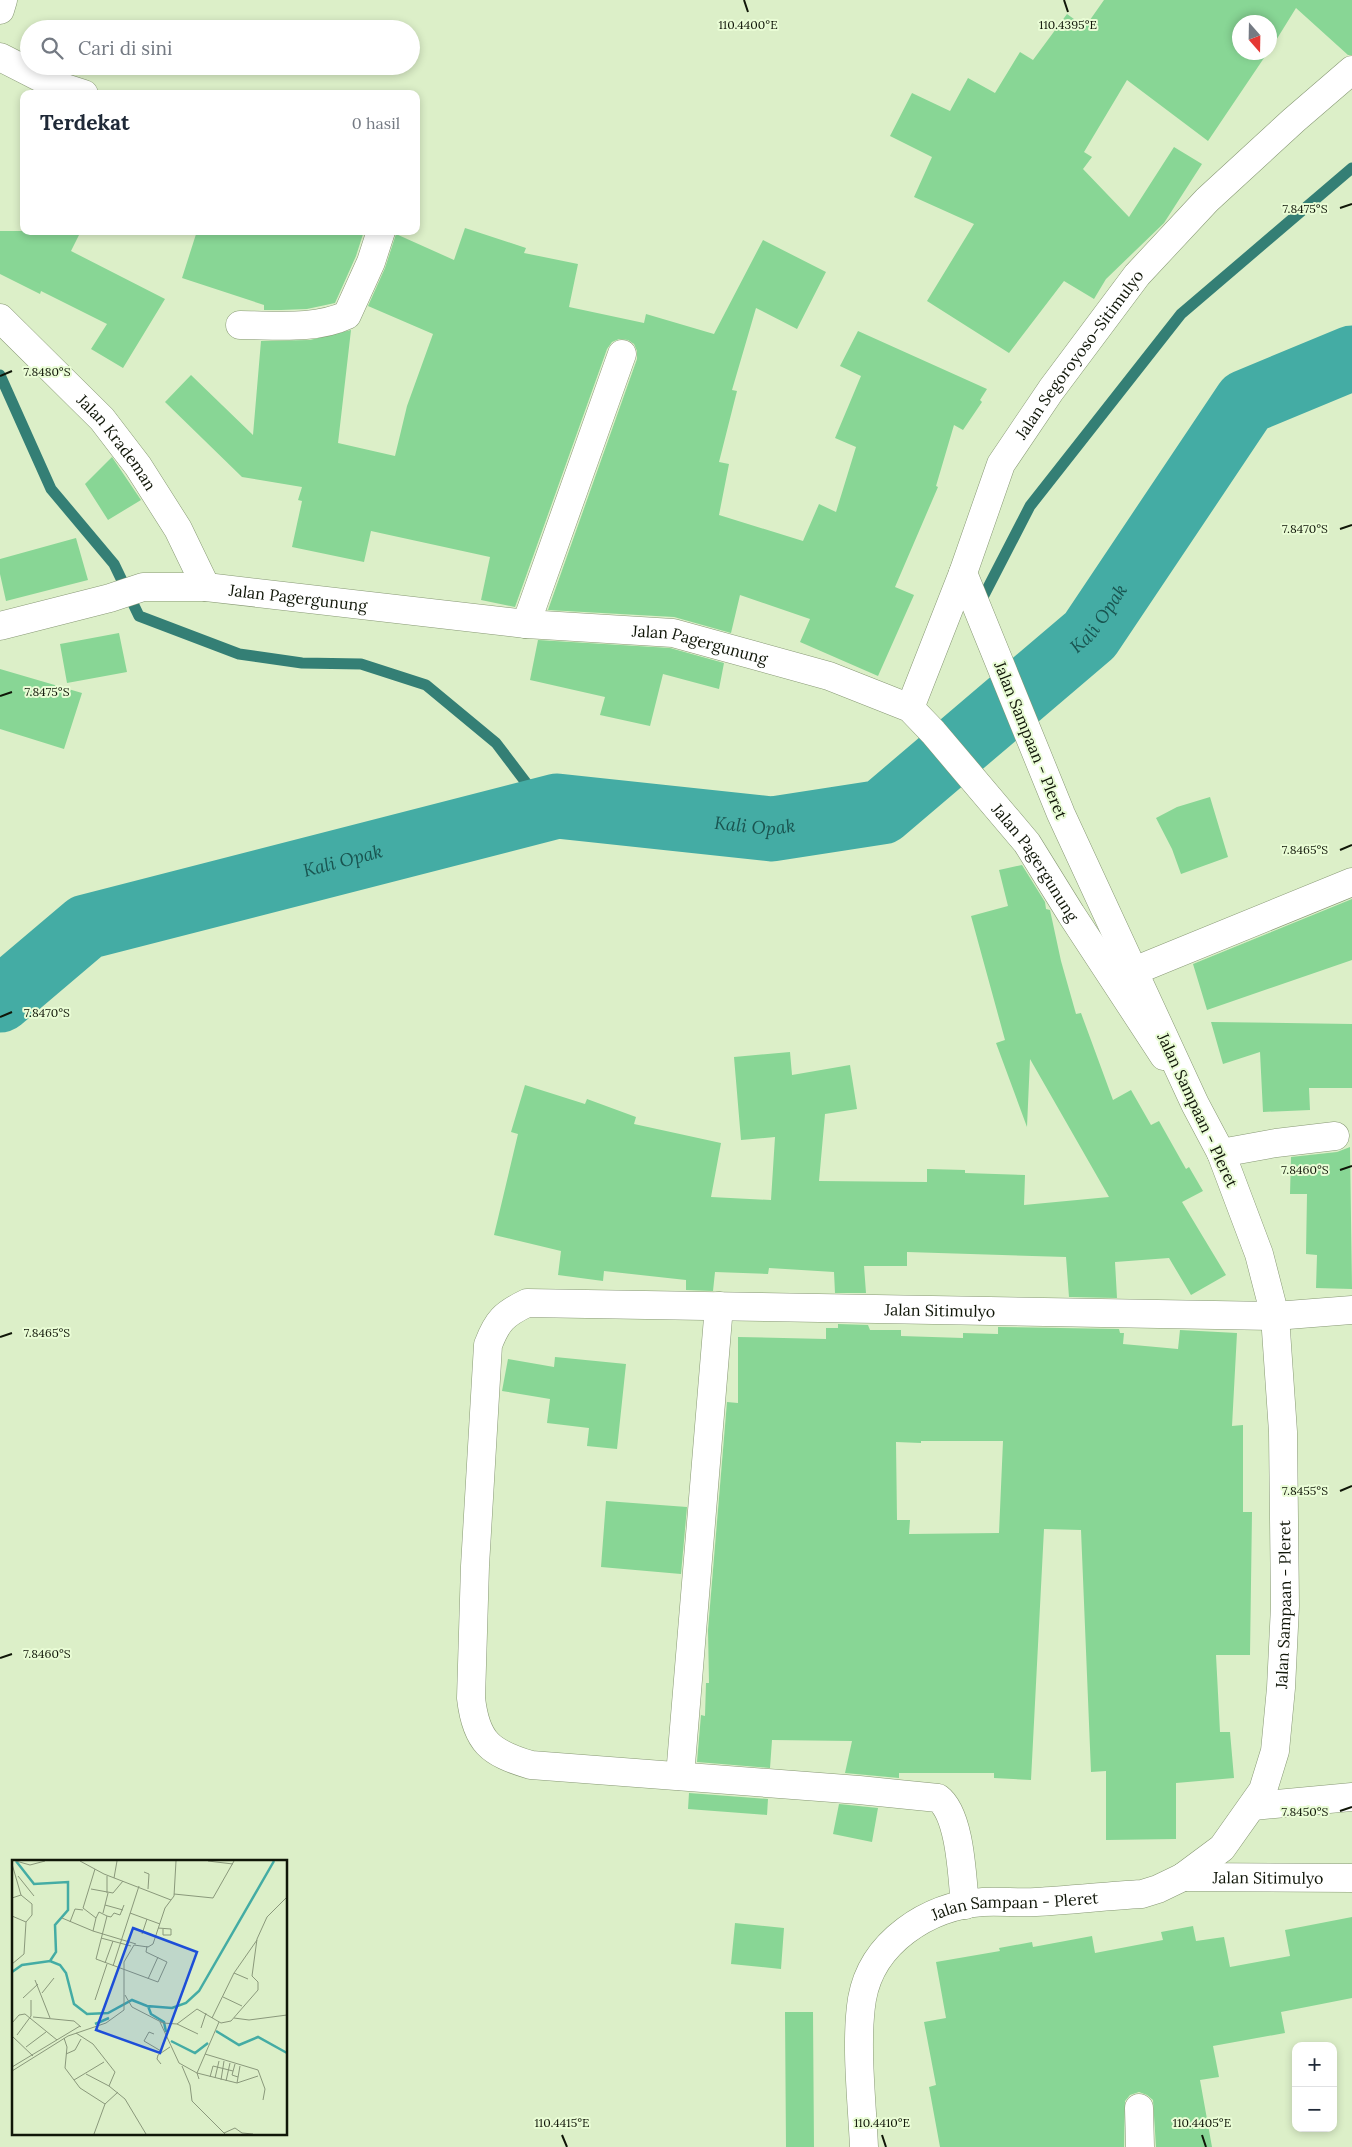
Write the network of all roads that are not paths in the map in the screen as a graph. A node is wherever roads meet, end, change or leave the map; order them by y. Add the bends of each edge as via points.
1 (3, 0) edge
2 (0, 10) edge
3 (0, 57) edge
4 (20, 67) edge
5 (1352, 70) edge
6 (35, 75) edge
7 (72, 90) edge
8 (380, 235) edge
9 (0, 318) edge
10 (240, 325) dead end
11 (622, 354) dead end
12 (963, 573) junction
13 (206, 587) junction
14 (526, 624) junction
15 (0, 626) edge
16 (910, 708) junction
17 (1352, 882) edge
18 (1134, 971) junction
19 (1195, 1104) junction
20 (1335, 1136) dead end
21 (1221, 1153) junction
22 (719, 1306) junction
23 (1352, 1310) edge
24 (1276, 1316) junction
25 (680, 1776) junction
26 (1352, 1797) edge
27 (1252, 1806) junction
28 (1183, 1877) junction
29 (1352, 1878) edge
30 (965, 1906) junction
31 (1139, 2108) dead end
32 (864, 2147) edge
33 (1140, 2147) edge

1 - 2 street
3 - 4 street
5 - 12 street, Jalan Segoroyoso-Sitimulyo via 1207,200 1137,275 1050,390 1002,464
6 - 7 street
8 - 10 street via 347,315 314,324
9 - 13 street, Jalan Krademan via 102,419 138,466 178,529
11 - 14 street
12 - 16 street, Jalan Segoroyoso-Sitimulyo
12 - 18 street, Jalan Sampaan - Pleret via 1061,814
13 - 14 street, Jalan Pagergunung
13 - 15 street, Jalan Pagergunung via 143,587
14 - 16 street, Jalan Pagergunung via 674,633 829,676
16 - 19 street, Jalan Pagergunung via 1027,843
17 - 18 street
18 - 19 street, Jalan Sampaan - Pleret
19 - 21 street, Jalan Sampaan - Pleret
20 - 21 street
21 - 24 street, Jalan Sampaan - Pleret via 1259,1254
22 - 24 street, Jalan Sitimulyo
22 - 25 street
22 - 25 street, Jalan Sitimulyo via 527,1303 508,1312 496,1326 488,1345 475,1566 473,1718 491,1749 531,1765
23 - 24 street, Jalan Sitimulyo
24 - 27 street, Jalan Sampaan - Pleret via 1284,1432 1285,1606 1281,1688 1275,1751 1263,1790
25 - 30 street via 938,1798 953,1822 957,1837
26 - 27 street
27 - 28 street, Jalan Sampaan - Pleret via 1222,1848
28 - 29 street, Jalan Sitimulyo
28 - 30 street, Jalan Sampaan - Pleret via 1142,1894 1035,1902 982,1902
30 - 32 street, Jalan Sampaan - Pleret via 945,1909 907,1929 873,1967 862,1999 860,2036
31 - 33 street

